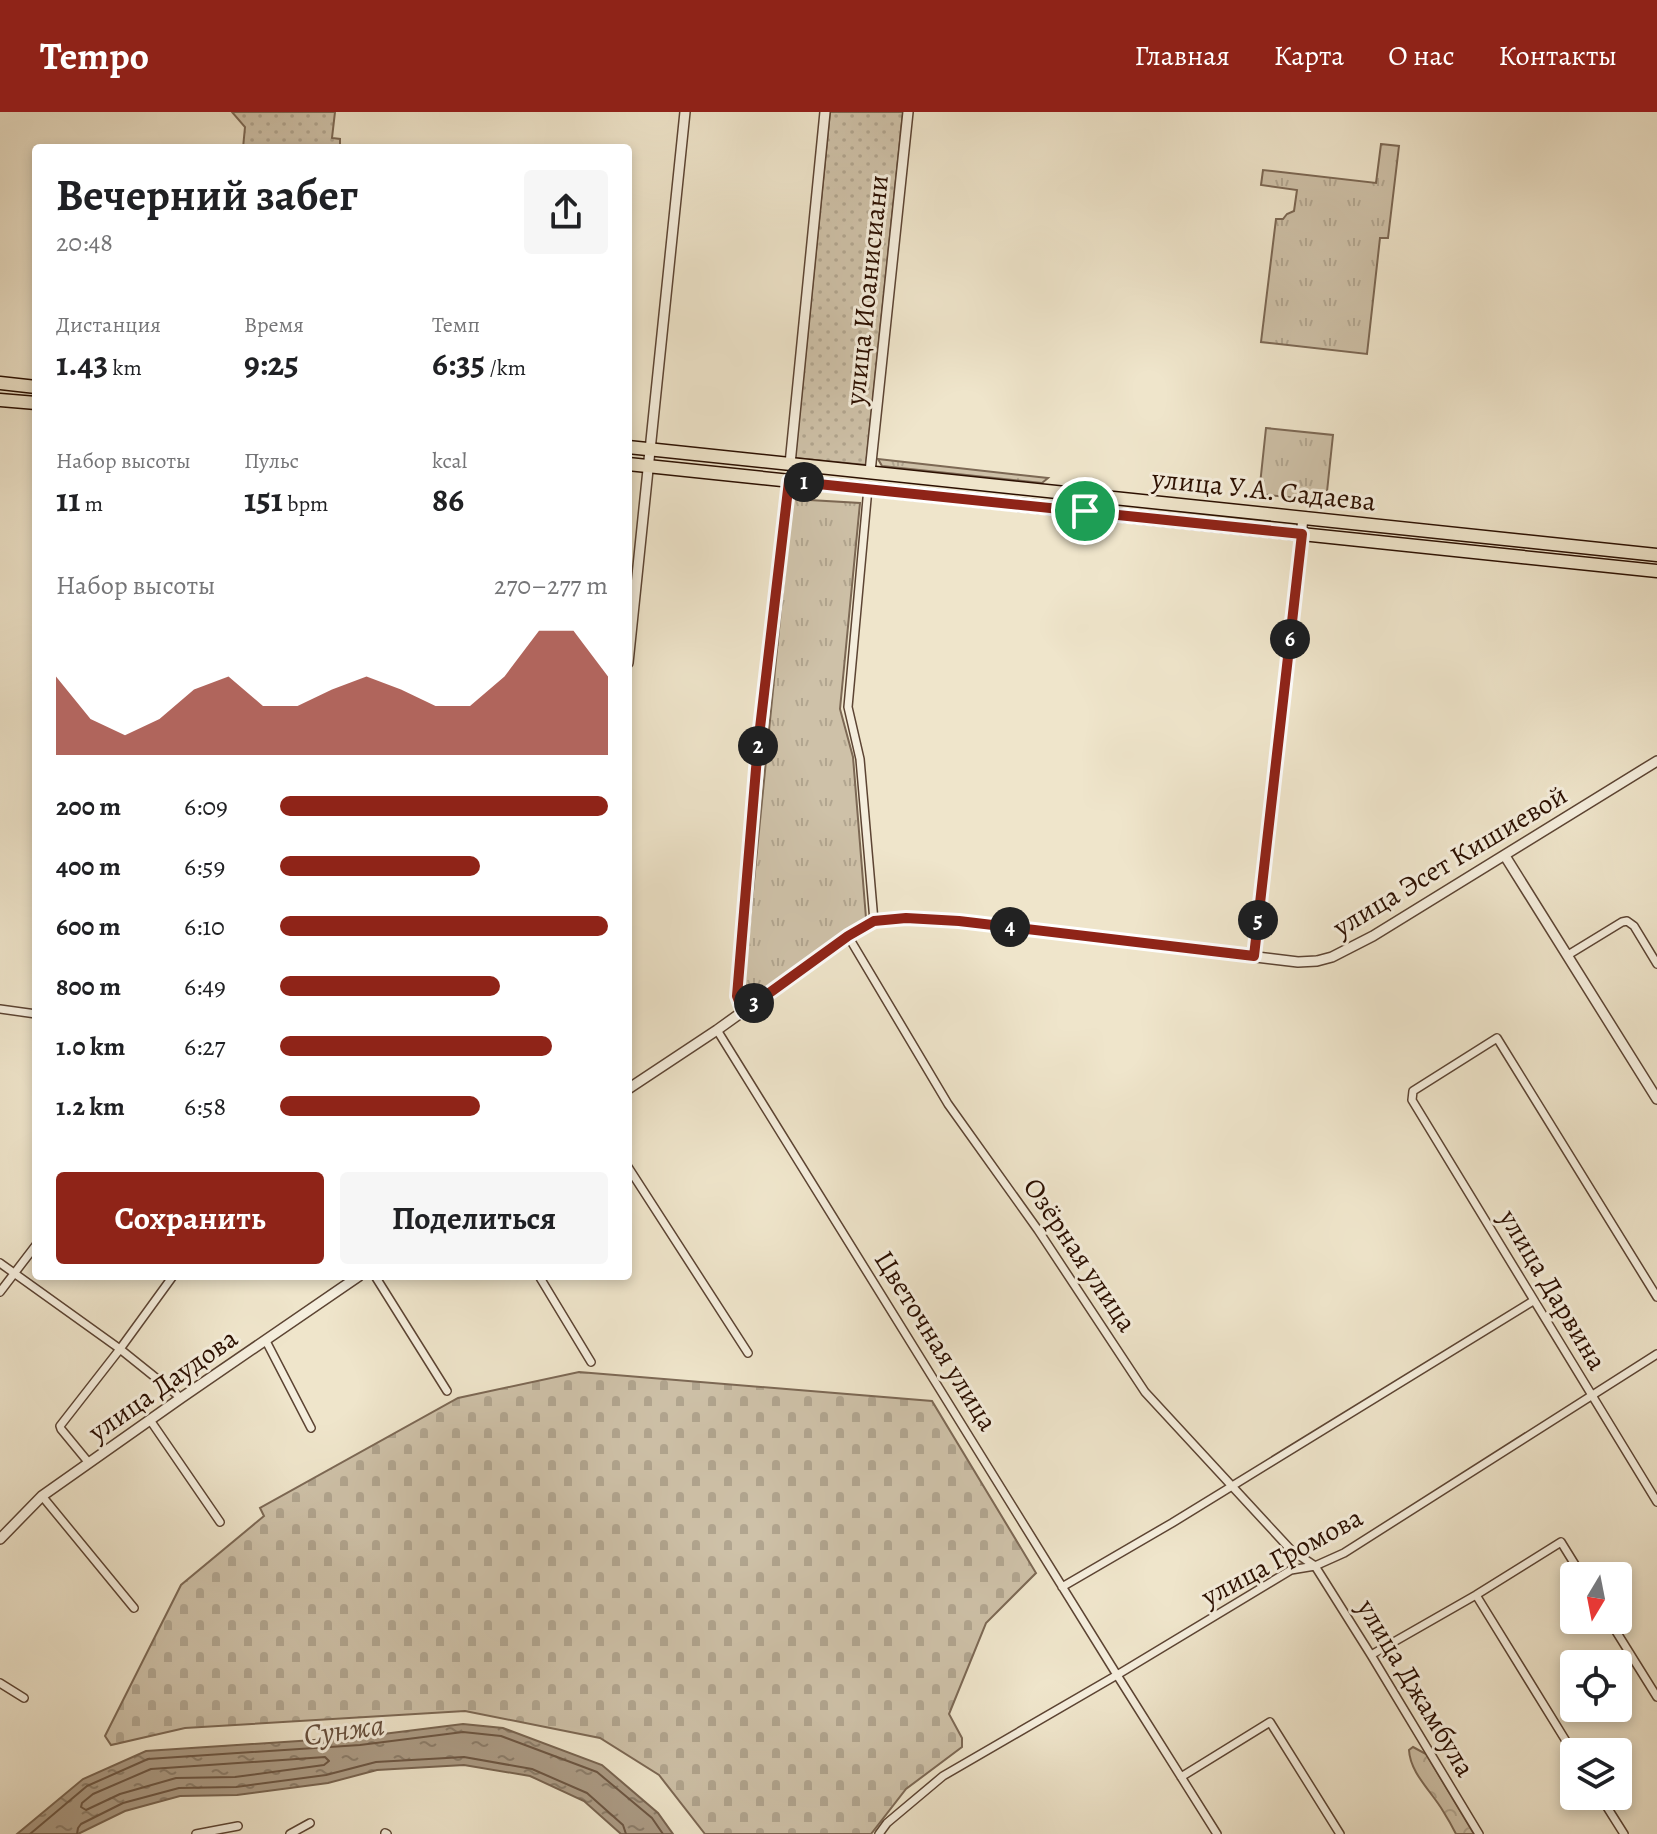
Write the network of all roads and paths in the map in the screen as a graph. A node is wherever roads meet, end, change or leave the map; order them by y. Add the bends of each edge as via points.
1 (685, 112) edge
2 (825, 112) edge
3 (908, 112) edge
4 (0, 383) edge
5 (32, 387) edge
6 (0, 400) edge
7 (32, 403) edge
8 (632, 447) edge
9 (650, 449) junction
10 (632, 464) edge
11 (790, 464) junction
12 (648, 466) junction
13 (870, 472) junction
14 (789, 481) junction
15 (868, 488) junction
16 (1303, 518) junction
17 (1302, 534) junction
18 (1657, 555) edge
19 (1657, 571) edge
20 (632, 624) edge
21 (1656, 764) edge
22 (1505, 856) junction
23 (874, 921) junction
24 (848, 936) junction
25 (1568, 955) junction
26 (1254, 956) junction
27 (1657, 964) edge
28 (1, 1012) edge
29 (743, 1012) junction
30 (32, 1014) edge
31 (717, 1030) junction
32 (632, 1086) edge
33 (1657, 1099) edge
34 (632, 1173) edge
35 (32, 1250) edge
36 (0, 1263) edge
37 (15, 1273) junction
38 (170, 1280) edge
39 (353, 1280) edge
40 (378, 1280) edge
41 (541, 1280) edge
42 (0, 1292) edge
43 (1657, 1297) edge
44 (1533, 1301) junction
45 (266, 1341) junction
46 (120, 1349) junction
47 (748, 1353) dead end
48 (1657, 1354) edge
49 (591, 1362) dead end
50 (447, 1391) dead end
51 (1591, 1395) junction
52 (181, 1398) junction
53 (150, 1420) junction
54 (311, 1428) dead end
55 (89, 1463) junction
56 (1232, 1486) junction
57 (42, 1496) junction
58 (1657, 1502) edge
59 (220, 1522) dead end
60 (0, 1539) edge
61 (1573, 1562) edge
62 (1315, 1566) junction
63 (1062, 1587) junction
64 (1476, 1595) junction
65 (134, 1608) dead end
66 (1618, 1634) edge
67 (1371, 1655) junction
68 (1117, 1675) junction
69 (0, 1683) edge
70 (1657, 1697) edge
71 (24, 1698) dead end
72 (1564, 1738) edge
73 (1181, 1777) junction
74 (1609, 1810) edge
75 (310, 1823) dead end
76 (238, 1826) dead end
77 (196, 1834) edge
78 (290, 1834) edge
79 (879, 1834) edge
80 (1217, 1834) edge
81 (1340, 1834) edge
82 (1479, 1834) edge
83 (1624, 1834) edge

1 - 9 street
2 - 11 street, улица Иоанисиани
3 - 13 street, улица Иоанисиани
4 - 5 main road
6 - 7 main road
8 - 9 main road, улица У.А. Садаева
9 - 11 main road, улица У.А. Садаева
9 - 12 street
10 - 12 main road, улица У.А. Садаева
11 - 13 main road, улица У.А. Садаева
12 - 14 main road, улица У.А. Садаева
12 - 20 street
13 - 16 main road, улица У.А. Садаева
14 - 15 main road, улица У.А. Садаева
14 - 29 street via 757,761 737,996
15 - 17 main road, улица У.А. Садаева
15 - 23 street via 848,707 860,759
16 - 17 street
16 - 18 main road, улица У.А. Садаева
17 - 19 main road, улица У.А. Садаева
17 - 26 street
21 - 22 street, улица Эсет Кишиевой
22 - 25 street
22 - 26 street, улица Эсет Кишиевой via 1332,957 1298,962
23 - 24 street
23 - 26 street via 959,921
24 - 29 street
24 - 56 street, Озёрная улица via 948,1104 1145,1392
25 - 27 street via 1627,921
25 - 33 street
28 - 30 street
29 - 31 street
31 - 32 street
31 - 63 street, Цветочная улица
34 - 47 street
35 - 37 street
36 - 37 street
37 - 42 street
37 - 46 street
38 - 46 street
39 - 45 street, улица Даудова
40 - 50 street
41 - 49 street
43 - 44 street, улица Дарвина via 1497,1038 1413,1091 1412,1100
44 - 51 street, улица Дарвина
44 - 56 street
45 - 52 street, улица Даудова
45 - 54 street
46 - 52 street
46 - 55 street via 60,1426
48 - 51 street, улица Громова
51 - 58 street, улица Дарвина
51 - 62 street, улица Громова via 1344,1553
52 - 53 street, улица Даудова
53 - 55 street, улица Даудова
53 - 59 street
55 - 57 street, улица Даудова
56 - 62 street, Озёрная улица via 1291,1550
56 - 63 street
57 - 60 street, улица Даудова
57 - 65 street
61 - 64 street via 1561,1542
62 - 67 street, улица Джамбула
62 - 68 street, улица Громова via 1291,1570
63 - 68 street, Цветочная улица
64 - 67 street
64 - 72 street
66 - 70 street
67 - 82 street, улица Джамбула
68 - 73 street, Цветочная улица
68 - 79 street, улица Громова via 943,1776
69 - 71 street
73 - 80 street, Цветочная улица
73 - 81 street via 1270,1722
74 - 83 street
75 - 78 street
76 - 77 street

